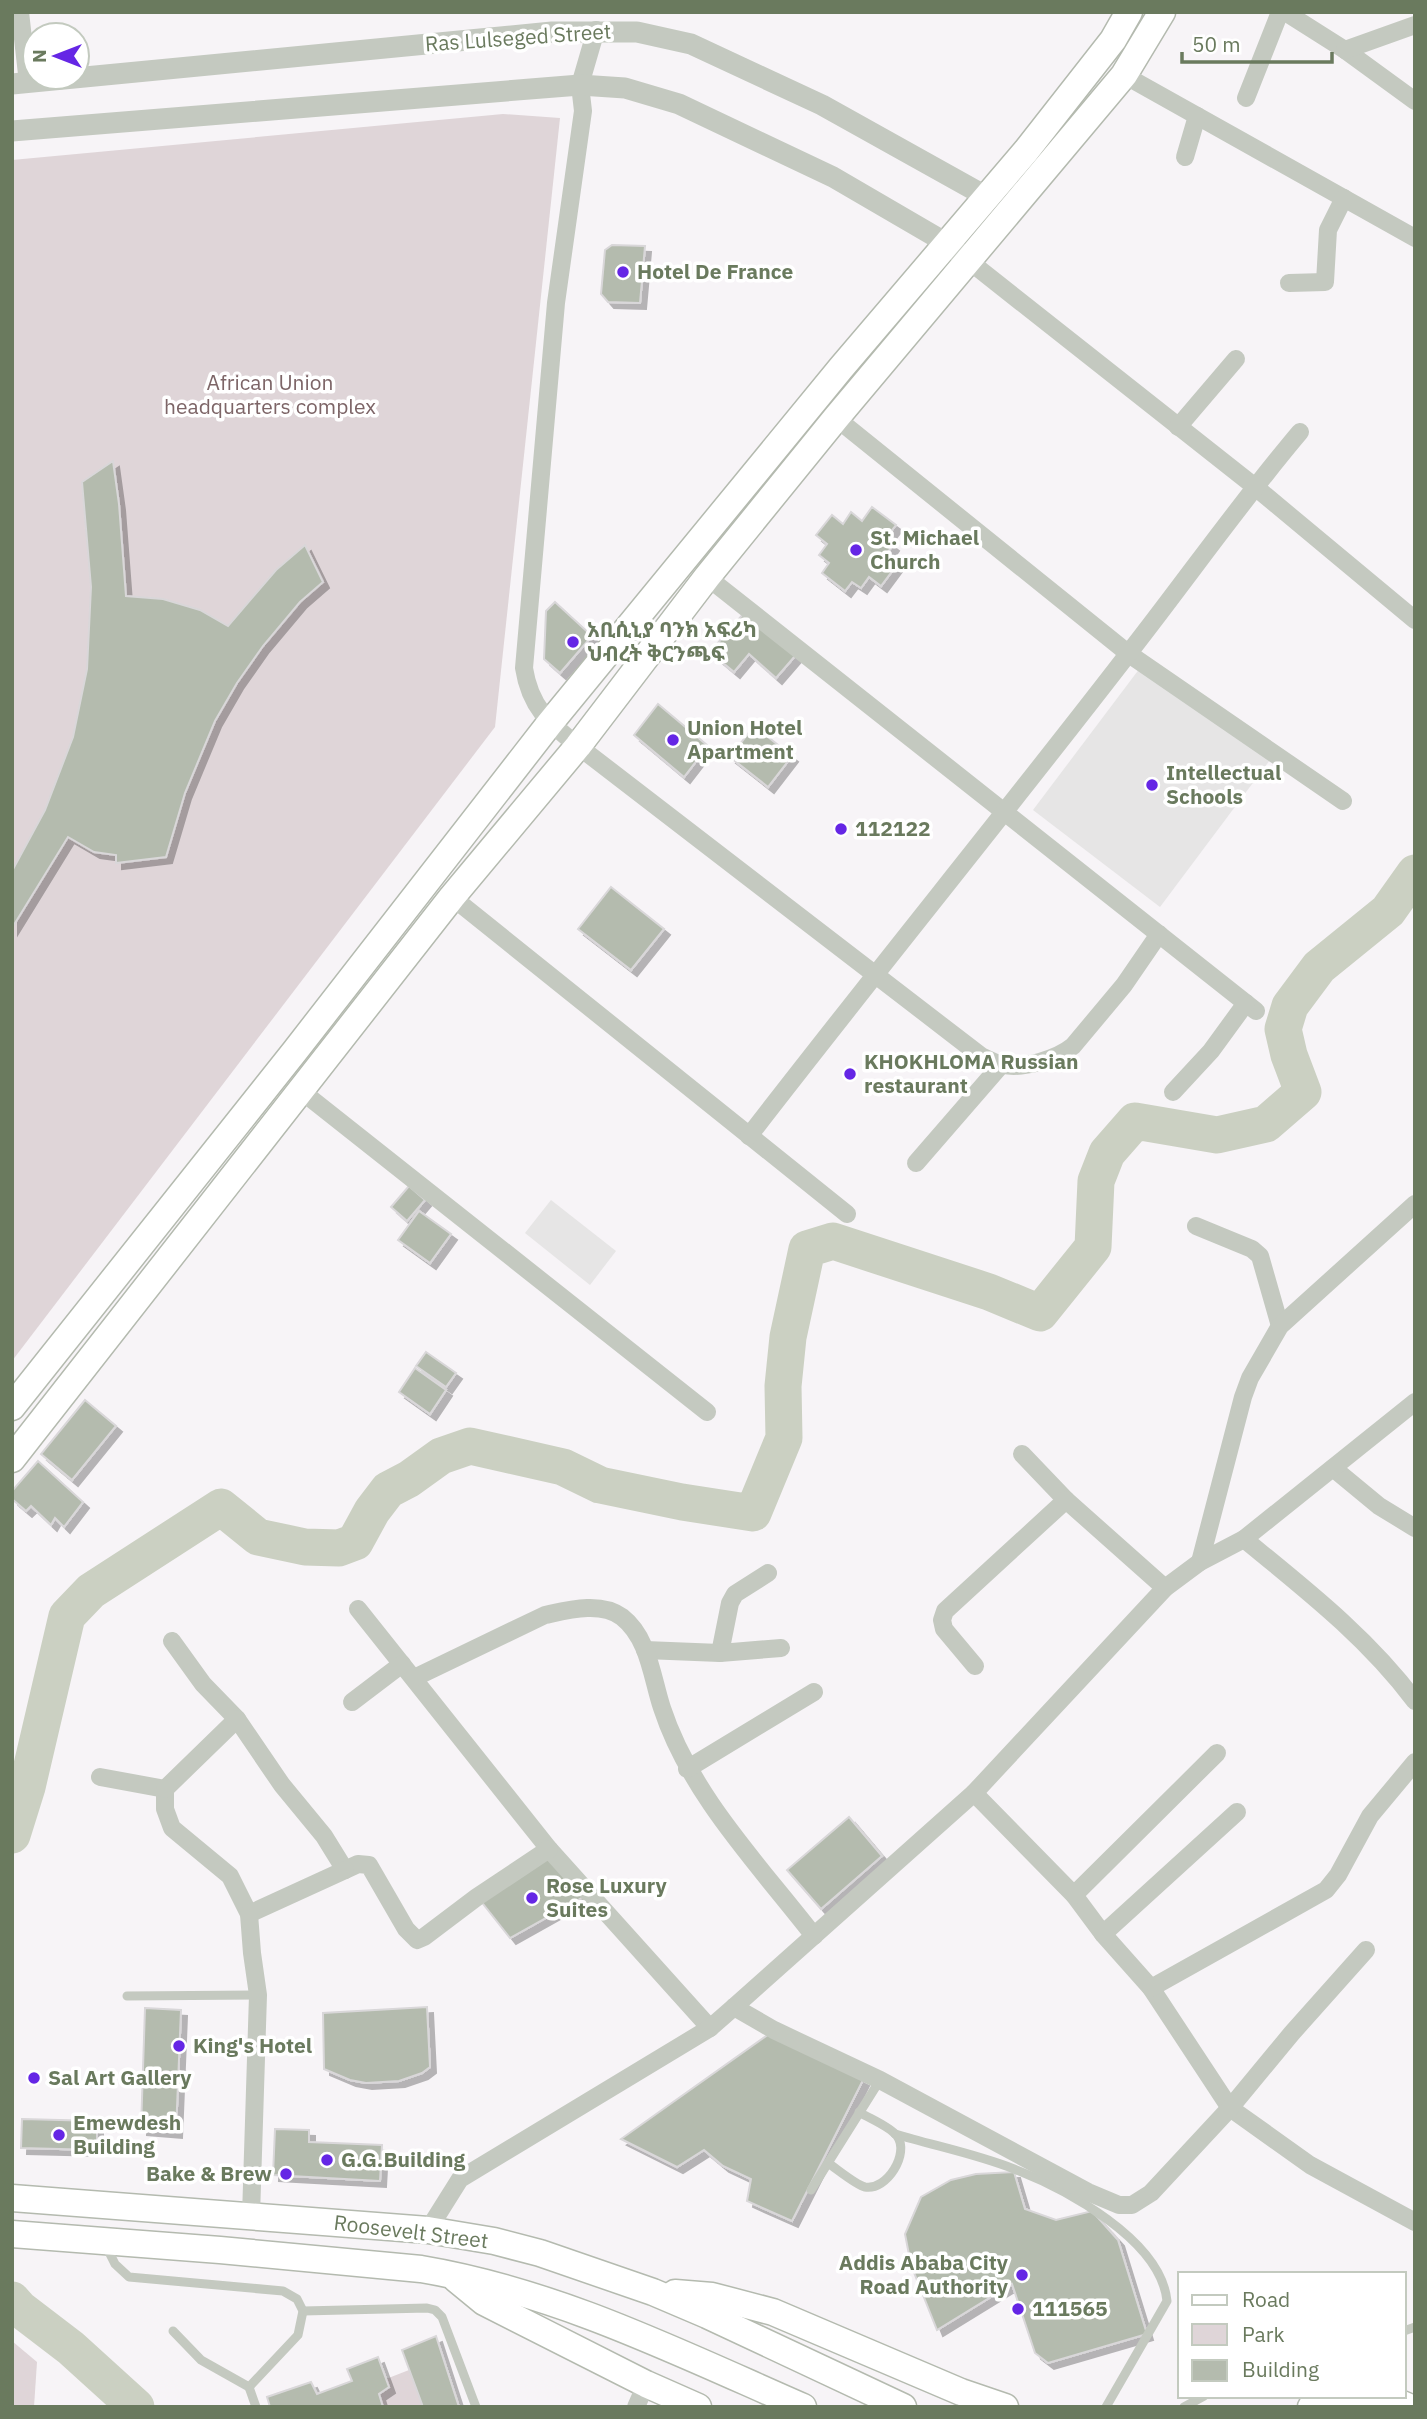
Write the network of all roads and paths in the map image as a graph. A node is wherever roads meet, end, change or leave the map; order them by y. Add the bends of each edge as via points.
1 (20, 12) edge
2 (1129, 12) edge
3 (1162, 12) edge
4 (1283, 12) edge
5 (1415, 25) edge
6 (596, 30) junction
7 (1345, 50) junction
8 (1124, 75) junction
9 (20, 83) edge
10 (580, 85) junction
11 (1246, 98) dead end
12 (1415, 101) edge
13 (1197, 116) junction
14 (12, 131) edge
15 (1185, 157) dead end
16 (987, 197) junction
17 (1344, 198) junction
18 (1415, 238) edge
19 (948, 244) junction
20 (969, 261) junction
21 (1289, 284) dead end
22 (1236, 359) dead end
23 (836, 418) junction
24 (1178, 427) junction
25 (1300, 432) dead end
26 (1254, 486) junction
27 (707, 577) junction
28 (1415, 620) edge
29 (1129, 654) junction
30 (550, 723) junction
31 (578, 746) junction
32 (1343, 800) dead end
33 (1003, 813) junction
34 (452, 897) junction
35 (1159, 934) junction
36 (874, 974) junction
37 (295, 1051) junction
38 (1001, 1065) junction
39 (317, 1068) junction
40 (300, 1090) junction
41 (1173, 1091) dead end
42 (749, 1136) junction
43 (916, 1163) dead end
44 (1415, 1205) edge
45 (847, 1214) dead end
46 (1196, 1226) dead end
47 (1280, 1326) junction
48 (1415, 1402) edge
49 (12, 1407) edge
50 (708, 1412) dead end
51 (1022, 1454) dead end
52 (12, 1459) edge
53 (1333, 1468) junction
54 (1066, 1500) junction
55 (1415, 1528) edge
56 (1244, 1539) junction
57 (1200, 1562) junction
58 (768, 1573) dead end
59 (1165, 1588) junction
60 (358, 1609) dead end
61 (172, 1640) dead end
62 (781, 1648) dead end
63 (645, 1650) junction
64 (720, 1653) junction
65 (975, 1667) dead end
66 (408, 1671) junction
67 (814, 1692) dead end
68 (1415, 1701) edge
69 (352, 1702) dead end
70 (237, 1719) junction
71 (1217, 1753) dead end
72 (1415, 1762) edge
73 (687, 1769) junction
74 (100, 1777) dead end
75 (165, 1788) junction
76 (974, 1794) junction
77 (1237, 1812) dead end
78 (549, 1849) junction
79 (345, 1870) junction
80 (1074, 1895) junction
81 (249, 1914) junction
82 (1103, 1934) junction
83 (814, 1936) junction
84 (1366, 1950) dead end
85 (1151, 1988) junction
86 (258, 1995) junction
87 (127, 1996) dead end
88 (734, 2007) junction
89 (710, 2028) junction
90 (880, 2080) junction
91 (1230, 2108) junction
92 (859, 2112) junction
93 (895, 2134) junction
94 (828, 2163) junction
95 (811, 2190) dead end
96 (12, 2198) edge
97 (251, 2217) junction
98 (1415, 2222) edge
99 (428, 2230) junction
100 (12, 2234) edge
101 (104, 2242) junction
102 (449, 2274) junction
103 (653, 2292) junction
104 (303, 2311) junction
105 (173, 2331) dead end
106 (248, 2387) junction
107 (641, 2395) edge
108 (1200, 2398) edge
109 (1399, 2398) edge
110 (256, 2407) edge
111 (476, 2407) edge
112 (698, 2407) edge
113 (803, 2407) edge
114 (903, 2407) edge
115 (1004, 2407) edge
116 (1106, 2407) edge
117 (1184, 2407) edge
118 (1311, 2407) edge

1 - 9 street
2 - 16 main road via 1112,40
3 - 8 main road
4 - 7 street
4 - 11 street
5 - 7 street
6 - 9 street, Ras Lulseged Street
6 - 10 street
6 - 16 street, Ras Lulseged Street via 637,32 691,44 822,105
7 - 12 street
8 - 13 street
8 - 20 main road
10 - 14 street
10 - 19 street via 625,88 679,104 833,177
10 - 30 street via 583,111 556,303 524,668 534,702
13 - 15 street
13 - 17 street
16 - 19 main road
17 - 18 street
17 - 21 street via 1328,230 1325,282
19 - 20 street
19 - 30 main road via 820,392
20 - 23 main road
20 - 24 street
22 - 24 street
23 - 27 main road
23 - 29 street
24 - 26 street
25 - 26 street
26 - 28 street
26 - 29 street
27 - 31 main road
27 - 33 street
29 - 32 street
29 - 33 street
30 - 31 street
30 - 37 main road
31 - 34 main road
31 - 36 street
33 - 35 street
33 - 36 street
34 - 39 main road
34 - 42 street
35 - 38 street via 1073,1046 1031,1064
35 - 41 street via 1251,1007
36 - 38 street via 981,1056
36 - 42 street
37 - 39 main road
37 - 49 main road
38 - 43 street
39 - 40 main road
40 - 50 street
40 - 52 main road
42 - 45 street
44 - 47 street
46 - 47 street via 1260,1256
47 - 57 street via 1243,1397
48 - 53 street
51 - 54 street
53 - 55 street
53 - 56 street
54 - 59 street
54 - 65 street via 945,1611 944,1629
56 - 57 street
56 - 68 street via 1342,1619
57 - 59 street
58 - 64 street via 735,1594
59 - 76 street
60 - 66 street
61 - 70 street via 203,1684
62 - 64 street
63 - 64 street
63 - 66 street via 620,1615 606,1609 567,1610
63 - 73 street via 662,1709
66 - 69 street
66 - 78 street
67 - 73 street
70 - 75 street
70 - 79 street
71 - 80 street
72 - 85 street via 1370,1816 1326,1890
73 - 83 street
74 - 75 street
75 - 81 street via 165,1810 172,1828 230,1876
76 - 80 street
76 - 83 street
77 - 82 street
78 - 79 street via 417,1940 369,1865
78 - 89 street
79 - 81 street
80 - 82 street
81 - 86 street
82 - 85 street
83 - 88 street
84 - 91 street
85 - 91 street
86 - 87 lane
86 - 97 street
88 - 89 street
88 - 90 street
89 - 99 street via 460,2179
90 - 91 street via 1088,2192 1119,2204 1132,2204 1151,2193
90 - 92 lane
91 - 98 street via 1310,2165
92 - 93 lane
92 - 94 lane
93 - 94 lane via 901,2154 886,2181 876,2186 864,2187
93 - 116 lane via 1014,2169 1071,2197 1104,2217 1153,2262 1164,2282 1167,2301
94 - 95 lane
96 - 97 main road, Roosevelt Street
97 - 99 main road, Roosevelt Street
99 - 103 main road, Roosevelt Street via 540,2253
100 - 101 main road, Roosevelt Street
101 - 102 main road, Roosevelt Street via 261,2253
101 - 104 lane via 128,2277 283,2291 297,2299
102 - 107 main road via 484,2302
102 - 113 main road, Roosevelt Street via 535,2295 603,2320
103 - 114 main road, Roosevelt Street
103 - 115 main road via 712,2296 773,2312
104 - 106 lane via 298,2334
104 - 111 lane via 435,2310 442,2317
105 - 106 lane via 201,2360
106 - 110 lane
107 - 112 main road
108 - 117 lane
109 - 118 main road

